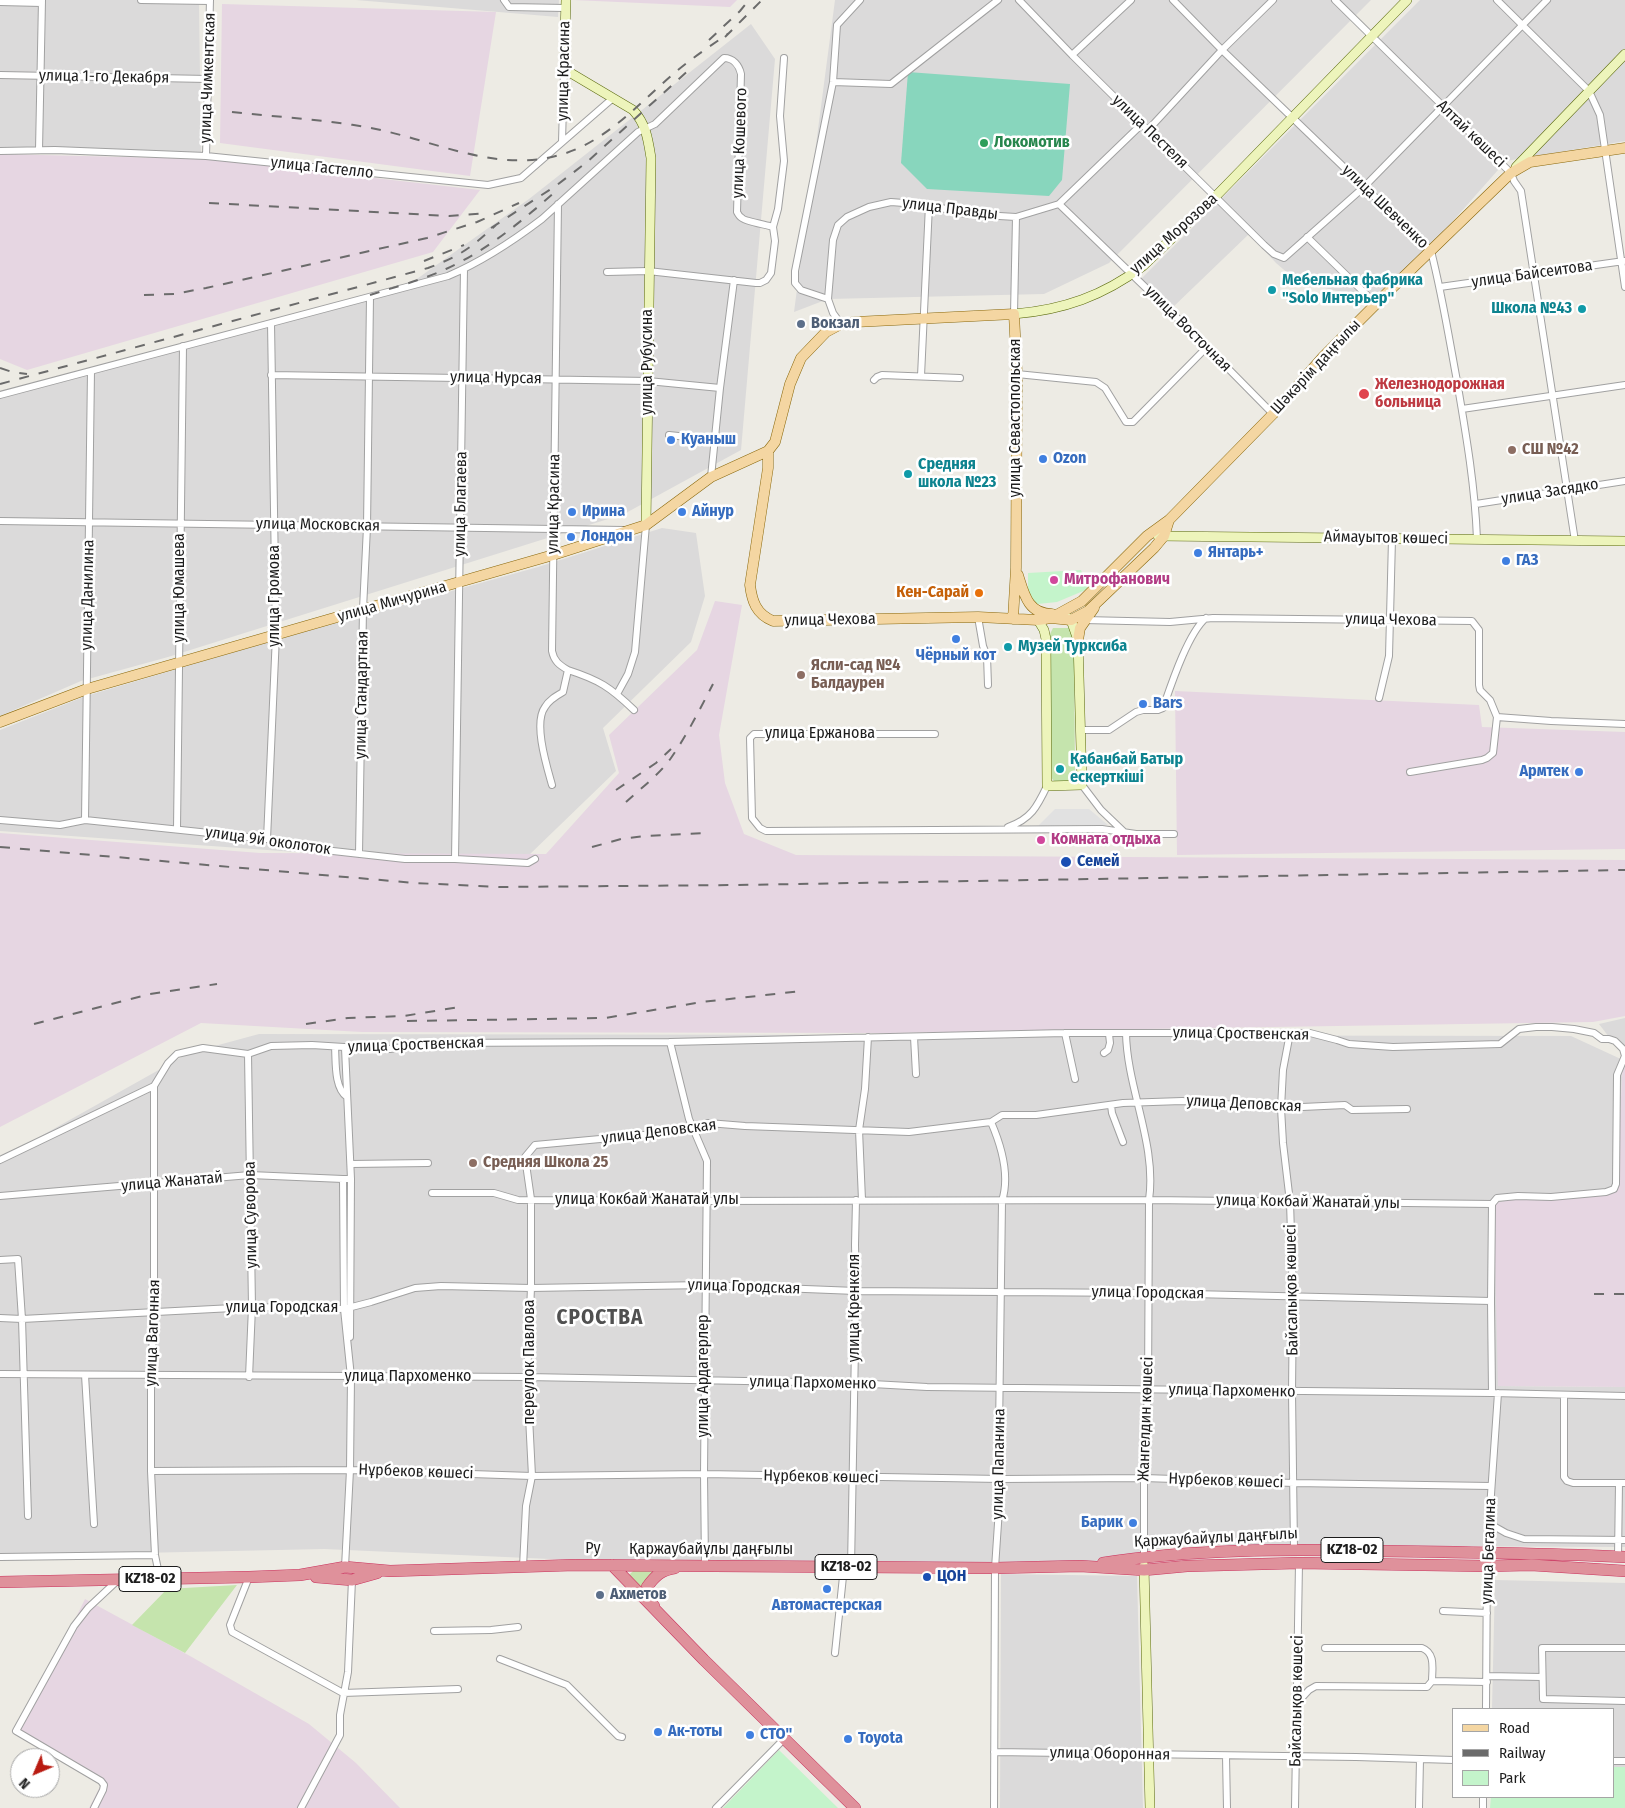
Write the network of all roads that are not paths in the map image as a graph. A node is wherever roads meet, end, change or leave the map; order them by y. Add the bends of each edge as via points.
1 (141, 0) edge
2 (504, 0) edge
3 (860, 0) edge
4 (998, 0) edge
5 (1019, 0) edge
6 (1131, 0) edge
7 (1173, 0) edge
8 (1273, 0) edge
9 (1334, 0) edge
10 (1407, 0) edge
11 (1497, 0) edge
12 (1547, 0) edge
13 (210, 1) edge
14 (0, 2) edge
15 (42, 2) edge
16 (566, 4) edge
17 (1522, 24) junction
18 (1372, 36) junction
19 (1222, 50) junction
20 (1625, 54) edge
21 (1072, 55) junction
22 (784, 58) dead end
23 (564, 69) junction
24 (0, 74) edge
25 (41, 75) junction
26 (208, 79) junction
27 (833, 82) junction
28 (1589, 91) junction
29 (613, 98) junction
30 (1443, 107) junction
31 (1293, 118) junction
32 (1142, 124) junction
33 (646, 128) junction
34 (1148, 130) junction
35 (562, 142) junction
36 (1625, 148) edge
37 (39, 150) junction
38 (0, 151) edge
39 (1606, 152) junction
40 (206, 156) junction
41 (1511, 173) junction
42 (1364, 187) junction
43 (1216, 196) junction
44 (558, 204) junction
45 (1059, 204) junction
46 (928, 205) junction
47 (1016, 217) junction
48 (773, 227) junction
49 (1307, 237) junction
50 (1431, 251) junction
51 (1623, 261) edge
52 (464, 269) junction
53 (648, 271) junction
54 (607, 272) dead end
55 (1534, 273) junction
56 (1132, 274) junction
57 (734, 280) junction
58 (1625, 286) edge
59 (1440, 287) junction
60 (370, 297) junction
61 (828, 299) junction
62 (1376, 304) junction
63 (1014, 314) junction
64 (923, 318) junction
65 (271, 323) junction
66 (842, 324) junction
67 (183, 346) junction
68 (1207, 347) junction
69 (91, 370) junction
70 (1017, 374) junction
71 (272, 375) junction
72 (922, 376) junction
73 (369, 377) junction
74 (462, 378) junction
75 (960, 378) dead end
76 (556, 379) junction
77 (874, 380) dead end
78 (648, 381) junction
79 (1625, 385) edge
80 (720, 388) junction
81 (0, 395) edge
82 (1553, 396) junction
83 (1462, 409) junction
84 (1273, 414) junction
85 (669, 435) dead end
86 (715, 440) junction
87 (768, 451) junction
88 (712, 477) junction
89 (1625, 481) edge
90 (1567, 490) junction
91 (1476, 504) junction
92 (1169, 520) junction
93 (0, 521) edge
94 (89, 522) junction
95 (181, 523) junction
96 (274, 524) junction
97 (646, 525) junction
98 (367, 527) junction
99 (460, 527) junction
100 (554, 529) junction
101 (635, 530) junction
102 (1147, 536) junction
103 (1164, 536) junction
104 (1392, 539) junction
105 (1477, 539) junction
106 (1575, 540) junction
107 (1625, 541) edge
108 (553, 555) junction
109 (1016, 568) junction
110 (459, 582) junction
111 (1098, 601) junction
112 (363, 610) junction
113 (1055, 616) junction
114 (978, 618) junction
115 (1207, 618) junction
116 (1013, 619) junction
117 (1038, 620) junction
118 (1070, 620) junction
119 (1086, 620) junction
120 (1390, 620) junction
121 (276, 635) junction
122 (1046, 639) junction
123 (1078, 640) junction
124 (180, 663) junction
125 (568, 670) junction
126 (988, 685) dead end
127 (87, 690) junction
128 (617, 694) junction
129 (1378, 698) dead end
130 (634, 710) dead end
131 (1497, 717) junction
132 (0, 722) edge
133 (1625, 724) edge
134 (1081, 730) junction
135 (935, 734) dead end
136 (1410, 772) dead end
137 (552, 785) dead end
138 (1082, 785) junction
139 (1047, 786) junction
140 (0, 820) edge
141 (84, 820) junction
142 (177, 829) junction
143 (1002, 830) junction
144 (1125, 832) junction
145 (1174, 834) dead end
146 (267, 839) junction
147 (359, 854) junction
148 (455, 859) junction
149 (535, 859) dead end
150 (1126, 1033) junction
151 (1290, 1033) junction
152 (1065, 1034) junction
153 (1109, 1034) junction
154 (868, 1037) junction
155 (914, 1037) junction
156 (670, 1042) junction
157 (335, 1047) junction
158 (345, 1048) junction
159 (1104, 1053) dead end
160 (248, 1054) junction
161 (1625, 1056) edge
162 (916, 1074) dead end
163 (1076, 1079) dead end
164 (154, 1086) junction
165 (347, 1097) junction
166 (1137, 1102) junction
167 (1111, 1105) junction
168 (1282, 1108) junction
169 (1407, 1109) dead end
170 (991, 1122) junction
171 (693, 1129) junction
172 (859, 1130) junction
173 (1123, 1142) dead end
174 (525, 1157) joint
175 (0, 1160) edge
176 (428, 1163) dead end
177 (351, 1164) junction
178 (250, 1175) junction
179 (344, 1179) junction
180 (351, 1179) junction
181 (156, 1183) junction
182 (432, 1194) dead end
183 (0, 1196) edge
184 (531, 1199) junction
185 (859, 1200) junction
186 (1149, 1200) junction
187 (707, 1201) junction
188 (1002, 1201) junction
189 (1290, 1202) junction
190 (1492, 1204) junction
191 (0, 1260) edge
192 (704, 1285) junction
193 (530, 1288) junction
194 (856, 1292) junction
195 (1149, 1292) junction
196 (1001, 1293) junction
197 (1293, 1296) junction
198 (1491, 1301) junction
199 (252, 1307) junction
200 (347, 1308) junction
201 (154, 1311) junction
202 (0, 1318) edge
203 (22, 1319) junction
204 (0, 1374) edge
205 (24, 1374) junction
206 (85, 1374) junction
207 (151, 1376) junction
208 (249, 1376) junction
209 (351, 1377) junction
210 (527, 1377) junction
211 (704, 1381) junction
212 (854, 1383) junction
213 (1001, 1388) junction
214 (1148, 1389) junction
215 (1292, 1392) junction
216 (1495, 1393) junction
217 (1564, 1395) junction
218 (1625, 1396) edge
219 (350, 1470) junction
220 (150, 1471) junction
221 (704, 1474) junction
222 (532, 1476) junction
223 (853, 1478) junction
224 (1144, 1478) junction
225 (1000, 1479) junction
226 (1294, 1483) junction
227 (1622, 1483) edge
228 (1491, 1486) junction
229 (28, 1516) dead end
230 (94, 1524) dead end
231 (1490, 1524) junction
232 (1622, 1540) edge
233 (1294, 1550) junction
234 (1487, 1552) junction
235 (155, 1555) junction
236 (1144, 1556) junction
237 (1622, 1557) edge
238 (0, 1558) edge
239 (1300, 1563) junction
240 (575, 1565) junction
241 (612, 1565) junction
242 (700, 1565) junction
243 (1080, 1566) junction
244 (1488, 1566) junction
245 (523, 1567) junction
246 (847, 1567) junction
247 (995, 1568) junction
248 (1144, 1570) junction
249 (1625, 1571) edge
250 (349, 1574) junction
251 (249, 1577) junction
252 (119, 1579) junction
253 (160, 1579) junction
254 (0, 1582) edge
255 (628, 1583) junction
256 (1443, 1611) dead end
257 (1486, 1613) junction
258 (664, 1620) junction
259 (518, 1627) dead end
260 (434, 1631) dead end
261 (1325, 1648) dead end
262 (1625, 1648) edge
263 (835, 1653) dead end
264 (500, 1659) dead end
265 (1542, 1677) junction
266 (1487, 1679) junction
267 (1432, 1681) junction
268 (458, 1689) dead end
269 (343, 1693) junction
270 (1625, 1701) edge
271 (1296, 1704) junction
272 (1486, 1708) edge
273 (622, 1737) dead end
274 (784, 1739) junction
275 (994, 1752) junction
276 (1148, 1755) junction
277 (1226, 1756) junction
278 (1296, 1757) junction
279 (1420, 1759) junction
280 (1452, 1760) edge
281 (94, 1808) edge
282 (301, 1808) edge
283 (716, 1808) edge
284 (855, 1808) edge
285 (994, 1808) edge
286 (1150, 1808) edge
287 (1227, 1808) edge
288 (1295, 1808) edge
289 (1419, 1808) edge

1 - 13 street
2 - 16 street via 509,7
3 - 27 street via 837,25
4 - 27 street via 891,84
5 - 21 street, улица Пестеля
6 - 21 street
7 - 19 street, улица Шевченко
8 - 19 street
9 - 18 street, Алтай көшесі
10 - 18 street, улица Морозова
11 - 17 street
12 - 17 street
13 - 26 street, улица Чимкентская
14 - 15 street
15 - 25 street
16 - 23 street, улица Красина
17 - 28 street
17 - 30 street
18 - 30 street, Алтай көшесі
18 - 31 street, улица Морозова
19 - 31 street, улица Шевченко
19 - 34 street
20 - 28 street
21 - 32 street, улица Пестеля
22 - 48 street via 780,116 784,161
23 - 29 street
23 - 35 street, улица Красина
24 - 25 street, улица 1-го Декабря
25 - 26 street, улица 1-го Декабря
25 - 37 street
26 - 40 street, улица Чимкентская
27 - 61 street via 794,283 801,290
28 - 39 street via 1600,114
28 - 41 street
29 - 33 street via 633,110
29 - 35 street, улица Гастелло
30 - 41 street, Алтай көшесі
30 - 42 street
31 - 42 street, улица Шевченко
31 - 43 street, улица Морозова
32 - 34 street, улица Пестеля
32 - 45 street, улица Правды
33 - 44 street
33 - 48 street, улица Кошевого via 660,120 724,58 734,61 740,68 742,82 737,212 740,218
33 - 53 street, улица Рубусина via 651,167
34 - 43 street, улица Пестеля
35 - 40 street, улица Гастелло via 521,178 488,185
36 - 39 main road, Шәкәрім даңғылы
37 - 38 street, улица Гастелло
37 - 40 street, улица Гастелло
39 - 41 main road, Шәкәрім даңғылы via 1530,162
39 - 51 street
41 - 50 main road, Шәкәрім даңғылы
41 - 55 street, Алтай көшесі via 1521,191
42 - 49 street
42 - 50 street, улица Шевченко
43 - 49 street, улица Пестеля via 1274,254 1284,258
43 - 56 street, улица Морозова
44 - 52 street via 525,232
44 - 76 street, улица Красина
45 - 47 street, улица Правды
45 - 56 street, улица Восточная
46 - 47 street, улица Правды via 956,213
46 - 61 street, улица Правды via 891,202 847,217 838,226 833,240
46 - 64 street
47 - 63 street, улица Севастопольская
48 - 57 street via 775,241 771,272 760,283
49 - 62 street
50 - 59 street, улица Шевченко
50 - 62 main road, Шәкәрім даңғылы
51 - 55 street, улица Байсеитова
51 - 58 street
52 - 60 street
52 - 74 street, улица Благаева
53 - 54 street
53 - 57 street
53 - 78 street, улица Рубусина
55 - 59 street, улица Байсеитова
55 - 82 street, Алтай көшесі
56 - 63 street, улица Морозова via 1072,304
56 - 68 street, улица Восточная
57 - 80 street
59 - 83 street, улица Шевченко
60 - 65 street
60 - 73 street, улица Стандартная
61 - 66 street
62 - 84 main road, Шәкәрім даңғылы
63 - 64 main road, улица Морозова
63 - 70 main road, улица Севастопольская
64 - 66 main road, улица Морозова
64 - 72 street
65 - 67 street
65 - 71 street, улица Громова
66 - 87 main road, улица Морозова via 826,332 801,358 790,384 775,442
67 - 69 street
67 - 95 street, улица Юмашева
68 - 70 street via 1130,423 1126,422 1105,388 1096,382
68 - 84 street, улица Восточная
69 - 81 street
69 - 94 street, улица Данилина
70 - 109 main road, улица Севастопольская
71 - 73 street, улица Нурсая
71 - 96 street, улица Громова
72 - 75 street
72 - 77 street via 882,375
73 - 74 street, улица Нурсая
73 - 98 street, улица Стандартная
74 - 76 street, улица Нурсая
74 - 99 street, улица Благаева
76 - 78 street, улица Нурсая
76 - 100 street, улица Красина
78 - 80 street, улица Нурсая
78 - 97 street, улица Рубусина
79 - 82 street
80 - 86 street
82 - 83 street
82 - 90 street, Алтай көшесі
83 - 91 street, улица Шевченко
84 - 92 main road, Шәкәрім даңғылы
85 - 86 street, улица Рубусина
86 - 88 street
87 - 88 main road, улица Мичурина
87 - 114 main road, улица Чехова via 750,585 752,600 764,617 773,621
88 - 97 main road, улица Мичурина
89 - 90 street, улица Засядко
90 - 91 street, улица Засядко
90 - 106 street, Алтай көшесі
91 - 105 street, улица Шевченко
92 - 102 main road, Шәкәрім даңғылы
92 - 103 main road, Шәкәрім даңғылы
93 - 94 street, улица Московская
94 - 95 street, улица Московская
94 - 127 street, улица Данилина
95 - 96 street, улица Московская
95 - 124 street, улица Юмашева
96 - 98 street, улица Московская
96 - 121 street, улица Громова
97 - 101 main road, улица Мичурина
97 - 128 street, улица Рубусина via 635,652
98 - 99 street, улица Московская
98 - 112 street, улица Стандартная
99 - 100 street, улица Московская
99 - 110 street, улица Благаева
100 - 101 street, улица Московская
100 - 108 street, улица Красина
101 - 108 main road, улица Мичурина
102 - 103 street, Аймауытов көшесі
102 - 113 main road, Шәкәрім даңғылы via 1082,601
103 - 104 street, Аймауытов көшесі
103 - 111 main road, Шәкәрім даңғылы
104 - 105 street, Аймауытов көшесі
104 - 120 street
105 - 106 street, Аймауытов көшесі
106 - 107 street, Аймауытов көшесі
108 - 110 main road, улица Мичурина
108 - 125 street, улица Красина via 552,651 558,665
109 - 113 main road via 1026,598 1035,610
109 - 116 main road, улица Севастопольская
110 - 112 main road, улица Мичурина
110 - 148 street, улица Благаева
111 - 118 main road, Шәкәрім даңғылы
111 - 119 main road
112 - 121 main road, улица Мичурина
112 - 147 street, улица Стандартная
113 - 117 main road, улица Чехова
113 - 118 main road, улица Чехова
113 - 122 street
114 - 116 main road, улица Чехова
114 - 126 street via 987,656
115 - 119 street, улица Чехова via 1170,622
115 - 120 street, улица Чехова
115 - 134 street via 1201,622 1190,643 1163,708 1136,712 1109,730
116 - 117 main road, улица Чехова
117 - 122 street
118 - 119 street, улица Чехова
118 - 123 street
119 - 123 main road via 1080,628
120 - 129 street via 1389,656
120 - 131 street, улица Чехова via 1472,621 1477,625 1480,630 1480,690 1490,700
121 - 124 main road, улица Мичурина
121 - 146 street, улица Громова
122 - 139 street
123 - 134 street
124 - 127 main road, улица Мичурина
124 - 142 street, улица Юмашева
125 - 128 street via 596,680
125 - 137 street via 563,692 543,708 541,716 540,727
127 - 132 main road, улица Мичурина
127 - 141 street, улица Данилина
128 - 130 street
131 - 133 street
131 - 136 street via 1493,753 1487,758
134 - 138 street
135 - 143 street, улица Ержанова via 754,734 750,738 752,818 766,831
138 - 139 street
138 - 144 street via 1101,810
139 - 143 street via 1027,818
140 - 141 street, улица 9й околоток via 60,825
141 - 142 street, улица 9й околоток
142 - 146 street, улица 9й околоток
143 - 144 street, улица Ержанова via 1102,829
144 - 145 street, улица Ержанова
146 - 147 street, улица 9й околоток via 288,846
147 - 148 street, улица 9й околоток via 405,859
148 - 149 street, улица 9й околоток via 528,863
150 - 151 street, улица Сроственская
150 - 153 street, улица Сроственская
150 - 166 street, Жангелдин көшесі
151 - 161 street, улица Сроственская via 1310,1033 1356,1045 1393,1047 1500,1044 1519,1029 1552,1027 1594,1033 1602,1039 1615,1041
151 - 168 street, Байсалықов көшесі via 1283,1070
152 - 153 street, улица Сроственская
152 - 155 street, улица Сроственская
152 - 163 street
153 - 159 street via 1110,1043
154 - 155 street, улица Сроственская
154 - 156 street, улица Сроственская
154 - 172 street
155 - 162 street
156 - 158 street, улица Сроственская via 428,1043 390,1049
156 - 171 street, улица Ардагерлер
157 - 158 street, улица Сроственская
157 - 160 street, улица Сроственская via 271,1046
157 - 165 street via 339,1085
158 - 165 street
160 - 164 street, улица Сроственская via 204,1048 177,1054
160 - 178 street, улица Суворова
161 - 190 street, улица Кокбай Жанатай улы via 1616,1075 1614,1188 1606,1192 1551,1197 1497,1198
164 - 175 street
164 - 181 street, улица Вагонная
165 - 177 street
166 - 167 street, улица Деповская
166 - 168 street, улица Деповская via 1182,1101
166 - 186 street, Жангелдин көшесі via 1151,1173
167 - 170 street, улица Деповская via 1002,1116
167 - 173 street
168 - 169 street, улица Деповская via 1345,1105 1352,1110
168 - 189 street, Байсалықов көшесі
170 - 172 street, улица Деповская via 909,1132
170 - 188 street, улица Папанина via 1002,1159 1006,1190
171 - 172 street, улица Деповская via 708,1123
171 - 174 street, улица Деповская via 535,1145
171 - 187 street, улица Ардагерлер via 706,1161
172 - 185 street
174 - 184 street, переулок Павлова
176 - 177 street
177 - 180 street
178 - 179 street, улица Жанатай
178 - 181 street, улица Жанатай
178 - 199 street, улица Суворова
179 - 180 street, улица Жанатай
179 - 200 street
180 - 200 street
181 - 183 street, улица Жанатай
181 - 201 street, улица Вагонная
182 - 184 street, улица Кокбай Жанатай улы via 494,1193 518,1200
184 - 187 street, улица Кокбай Жанатай улы
184 - 193 street, переулок Павлова
185 - 187 street, улица Кокбай Жанатай улы
185 - 188 street, улица Кокбай Жанатай улы
185 - 194 street, улица Кренкеля via 855,1245
186 - 188 street, улица Кокбай Жанатай улы
186 - 189 street, улица Кокбай Жанатай улы
186 - 195 street, Жангелдин көшесі
187 - 192 street, улица Ардагерлер
188 - 196 street, улица Папанина
189 - 190 street, улица Кокбай Жанатай улы
189 - 197 street, Байсалықов көшесі
190 - 198 street, улица Бегалина
191 - 203 street via 18,1260
192 - 193 street, улица Городская
192 - 194 street, улица Городская
192 - 211 street, улица Ардагерлер
193 - 200 street, улица Городская via 415,1288
193 - 210 street, переулок Павлова
194 - 196 street, улица Городская
194 - 212 street, улица Кренкеля
195 - 196 street, улица Городская
195 - 197 street, улица Городская
195 - 214 street, Жангелдин көшесі
196 - 213 street, улица Папанина
197 - 198 street, улица Городская
197 - 215 street, Байсалықов көшесі
198 - 216 street, улица Бегалина
199 - 200 street, улица Городская
199 - 201 street, улица Городская
199 - 208 street, улица Суворова
200 - 209 street
201 - 203 street, улица Городская
201 - 207 street, улица Вагонная
202 - 203 street, улица Городская
203 - 205 street
204 - 205 street, улица Пархоменко
205 - 206 street, улица Пархоменко
205 - 229 street
206 - 207 street, улица Пархоменко
206 - 230 street
207 - 208 street, улица Пархоменко
207 - 220 street, улица Вагонная
208 - 209 street, улица Пархоменко
209 - 210 street, улица Пархоменко
209 - 219 street
210 - 211 street, улица Пархоменко
210 - 222 street, переулок Павлова
211 - 212 street, улица Пархоменко
211 - 221 street, улица Ардагерлер
212 - 213 street, улица Пархоменко
212 - 223 street, улица Кренкеля
213 - 214 street, улица Пархоменко
213 - 225 street, улица Папанина
214 - 215 street, улица Пархоменко
214 - 224 street, Жангелдин көшесі
215 - 216 street, улица Пархоменко
215 - 226 street, Байсалықов көшесі
216 - 217 street, улица Пархоменко
216 - 228 street, улица Бегалина
217 - 218 street, улица Пархоменко
217 - 227 street via 1564,1477 1573,1483
219 - 220 street, Нұрбеков көшесі
219 - 222 street, Нұрбеков көшесі
219 - 250 street
220 - 235 street, улица Вагонная
221 - 222 street, Нұрбеков көшесі
221 - 223 street, Нұрбеков көшесі
221 - 242 street, улица Ардагерлер
222 - 245 street, переулок Павлова via 526,1506
223 - 225 street, Нұрбеков көшесі
223 - 246 street, улица Кренкеля
224 - 225 street, Нұрбеков көшесі
224 - 226 street, Нұрбеков көшесі
224 - 236 street, Жангелдин көшесі
225 - 247 street, улица Папанина
226 - 228 street, Нұрбеков көшесі
226 - 233 street, Байсалықов көшесі
227 - 232 street
228 - 231 street, улица Бегалина
231 - 232 street via 1524,1539
231 - 234 street, улица Бегалина
232 - 237 street
233 - 234 highway, Қаржаубайұлы даңғылы / KZ18-02
233 - 236 highway, Қаржаубайұлы даңғылы / KZ18-02
234 - 237 highway, Қаржаубайұлы даңғылы / KZ18-02
234 - 244 street, улица Бегалина
235 - 238 street
235 - 253 street, улица Вагонная
236 - 243 highway, Қаржаубайұлы даңғылы / KZ18-02
236 - 248 street, Жангелдин көшесі
239 - 244 highway, Қаржаубайұлы даңғылы / KZ18-02
239 - 248 highway, Қаржаубайұлы даңғылы / KZ18-02
239 - 271 street, Байсалықов көшесі
240 - 241 highway, Ру / KZ18-02
240 - 245 highway, KZ18-02
240 - 255 highway via 604,1569
241 - 242 highway, Қаржаубайұлы даңғылы / KZ18-02
241 - 255 highway
242 - 246 highway, Қаржаубайұлы даңғылы / KZ18-02
242 - 258 highway via 669,1569 654,1576 647,1587 650,1600
243 - 247 highway, Қаржаубайұлы даңғылы / KZ18-02
243 - 248 highway, Қаржаубайұлы даңғылы / KZ18-02
244 - 249 highway, Қаржаубайұлы даңғылы / KZ18-02 via 1531,1565
244 - 257 street, улица Бегалина
245 - 250 highway, KZ18-02
246 - 247 highway, Қаржаубайұлы даңғылы / KZ18-02
246 - 263 street, улица Кренкеля
247 - 275 street, улица Папанина
248 - 276 street, Жангелдин көшесі
250 - 251 highway, KZ18-02
250 - 269 street via 348,1672
251 - 253 highway, KZ18-02
251 - 269 street via 230,1625 232,1632
252 - 253 highway, KZ18-02
252 - 254 highway, KZ18-02
252 - 281 street via 74,1626 16,1732 101,1781 104,1790
255 - 258 highway
256 - 257 street
257 - 266 street, улица Бегалина
258 - 274 highway
259 - 260 street
261 - 267 street via 1428,1650
262 - 265 street via 1542,1648
264 - 273 street via 567,1685
265 - 266 street
265 - 270 street via 1542,1699
266 - 267 street
266 - 272 street, улица Бегалина
267 - 271 street via 1427,1687 1316,1686
268 - 269 street
269 - 282 street via 340,1735
271 - 278 street, Байсалықов көшесі
274 - 283 street
274 - 284 highway
275 - 276 street, улица Оборонная
275 - 285 street, улица Папанина
276 - 277 street, улица Оборонная
276 - 286 street, Жангелдин көшесі
277 - 278 street, улица Оборонная
277 - 287 street
278 - 279 street, улица Оборонная
278 - 288 street, Байсалықов көшесі
279 - 280 street, улица Оборонная
279 - 289 street

